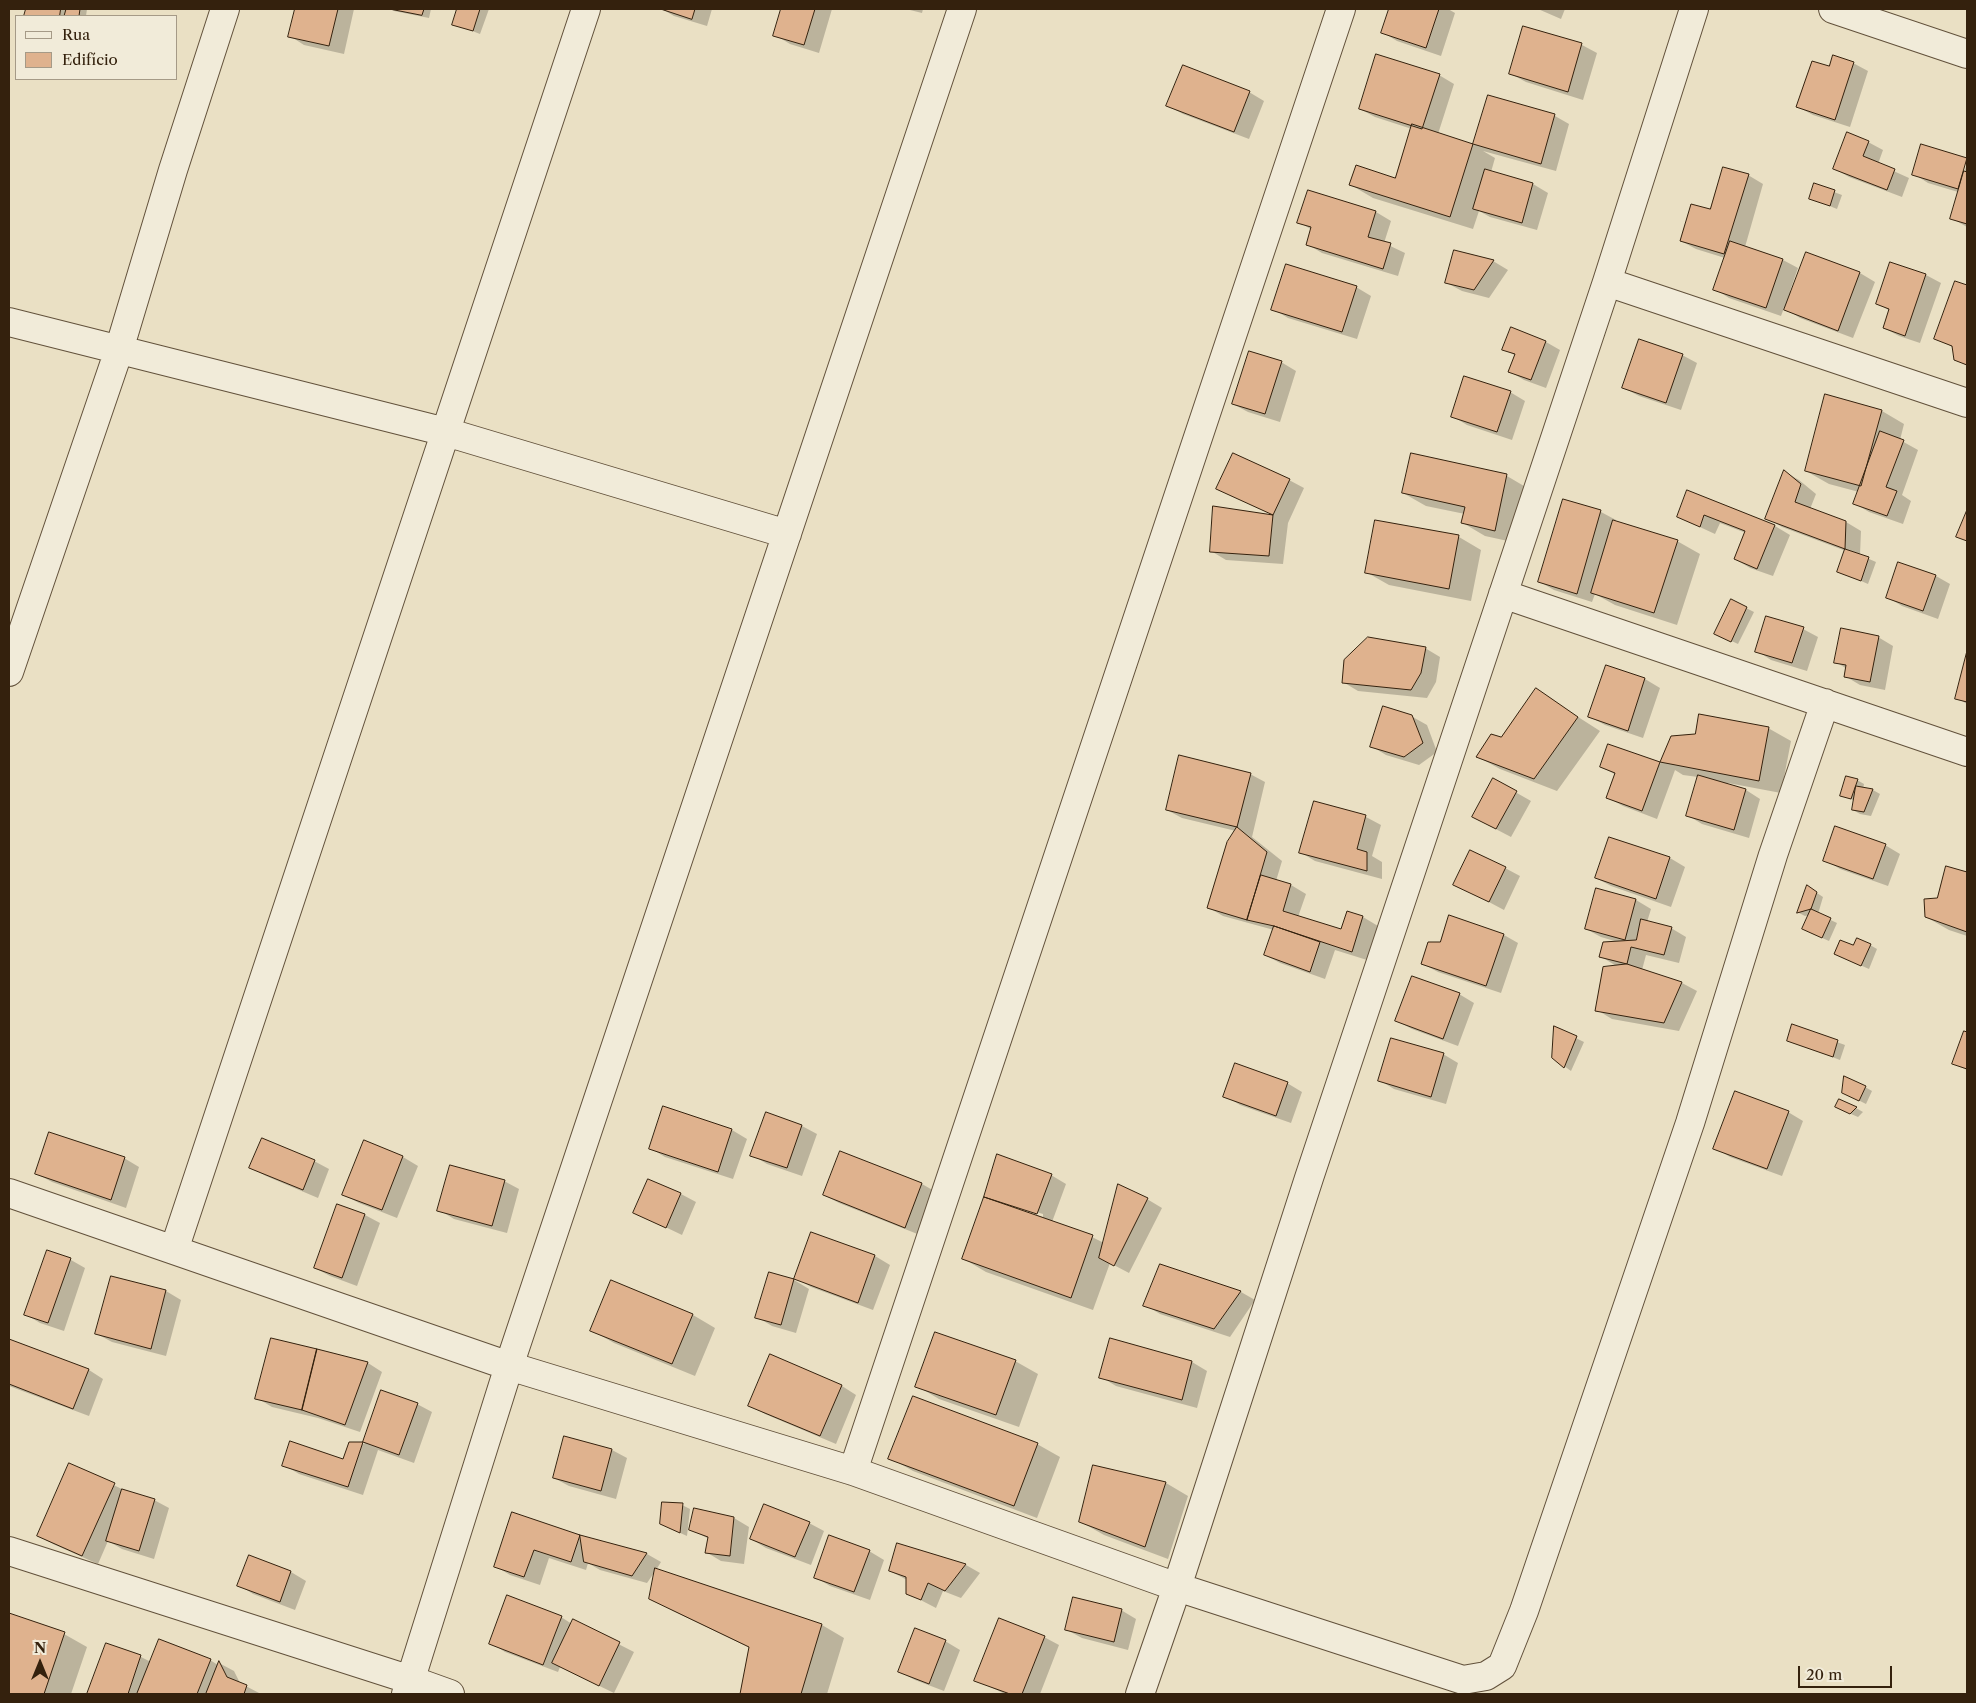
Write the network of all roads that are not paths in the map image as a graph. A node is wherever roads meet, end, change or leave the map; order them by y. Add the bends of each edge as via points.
1 (225, 9) edge
2 (586, 9) edge
3 (962, 9) edge
4 (1341, 9) edge
5 (1694, 9) edge
6 (1833, 9) edge
7 (1967, 54) edge
8 (1607, 282) junction
9 (9, 322) edge
10 (119, 350) junction
11 (1967, 403) edge
12 (446, 432) junction
13 (787, 534) junction
14 (1503, 594) junction
15 (9, 672) edge
16 (1825, 703) junction
17 (1967, 752) edge
18 (9, 1193) edge
19 (174, 1250) junction
20 (509, 1366) junction
21 (853, 1471) junction
22 (9, 1551) edge
23 (1177, 1586) junction
24 (409, 1687) edge
25 (450, 1694) edge
26 (1140, 1694) edge

1 - 10 street
2 - 12 street
3 - 13 street
4 - 21 street
5 - 8 street
6 - 7 street
8 - 11 street
8 - 14 street
9 - 10 street
10 - 12 street
10 - 15 street
12 - 13 street
12 - 19 street
13 - 20 street
14 - 16 street
14 - 23 street
16 - 17 street
16 - 23 street via 1772,855 1690,1123 1502,1666 1486,1676 1463,1680
18 - 19 street
19 - 20 street
20 - 21 street
20 - 24 street
21 - 23 street
22 - 24 street
23 - 26 street
24 - 25 street

